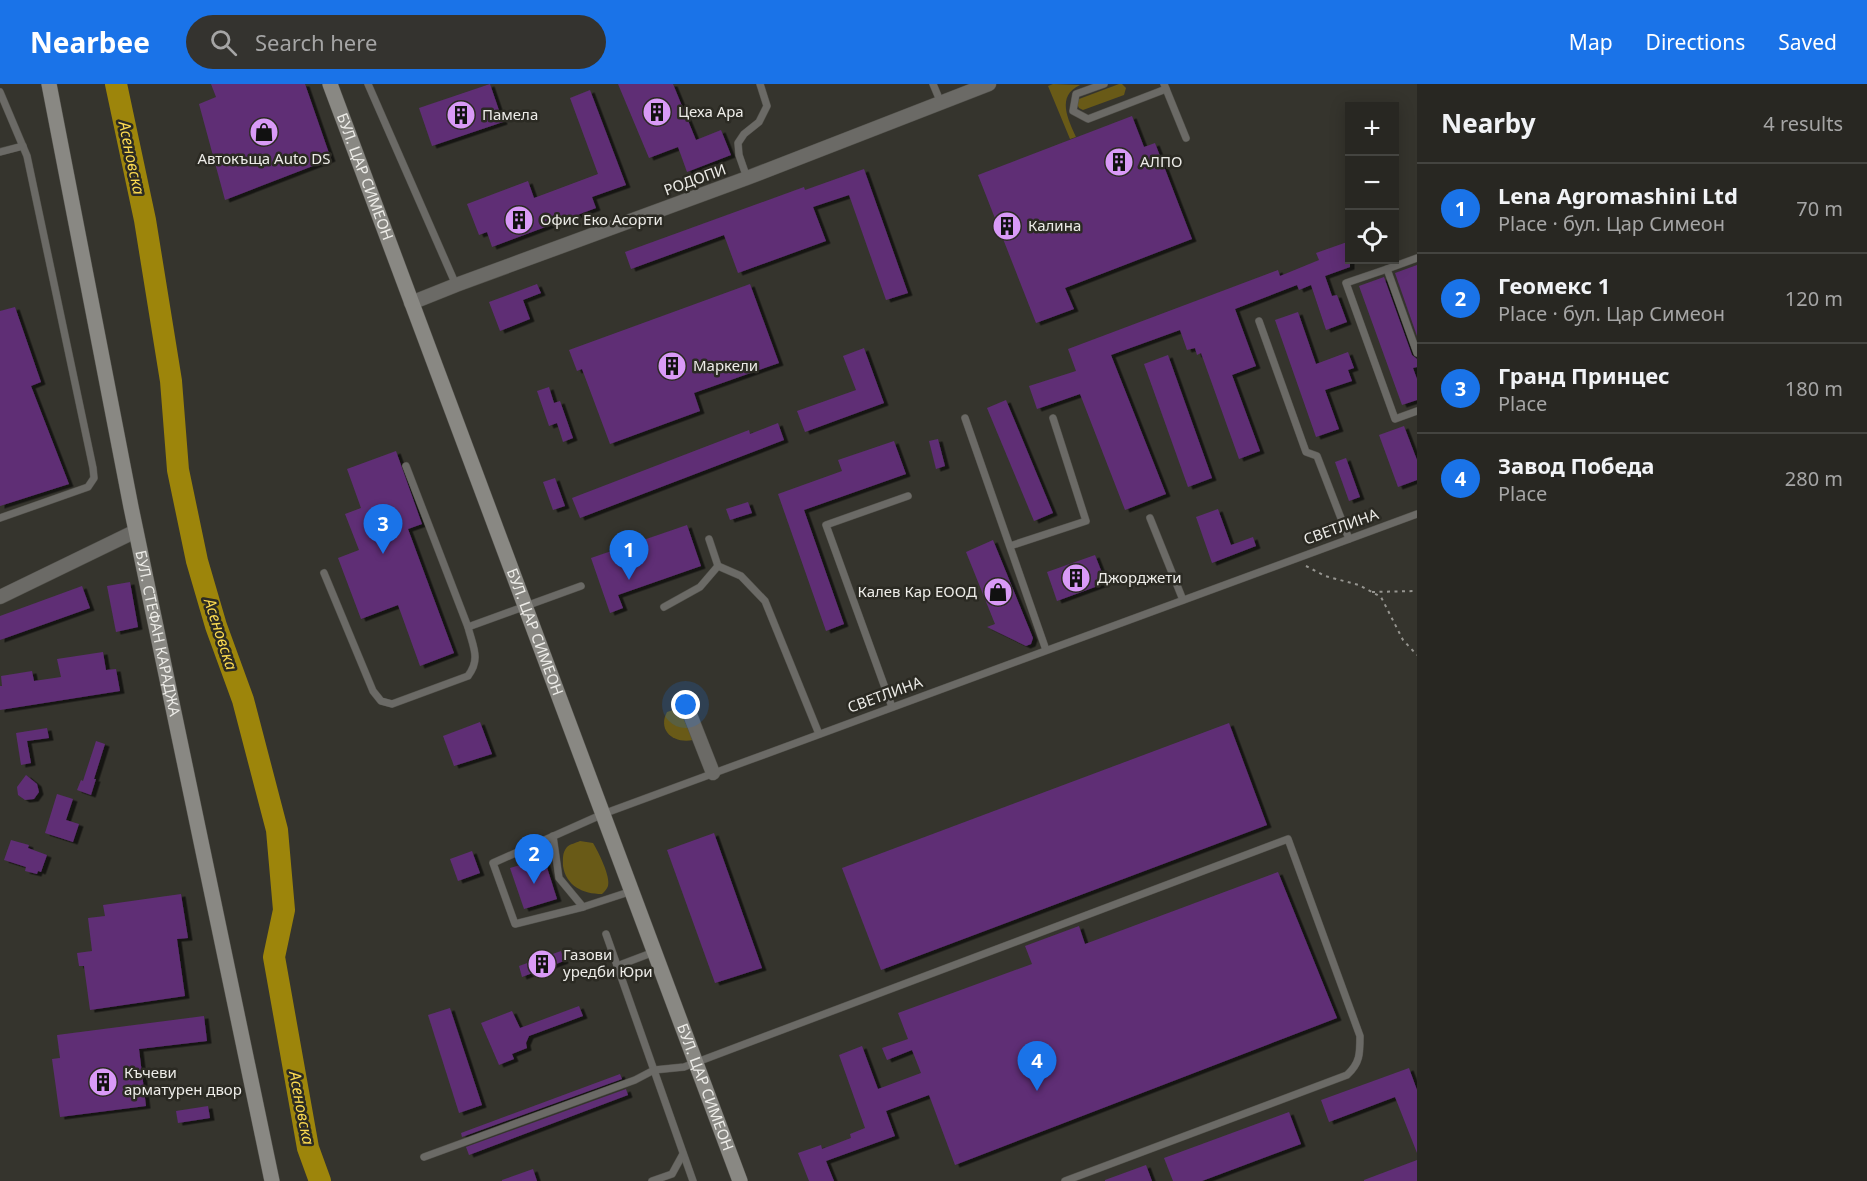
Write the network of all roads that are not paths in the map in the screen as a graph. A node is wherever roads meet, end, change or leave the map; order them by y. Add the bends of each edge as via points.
1 (49, 84) edge
2 (330, 84) edge
3 (368, 84) edge
4 (760, 84) edge
5 (933, 84) edge
6 (989, 84) edge
7 (1104, 84) edge
8 (1165, 86) edge
9 (0, 92) edge
10 (941, 103) junction
11 (1186, 138) dead end
12 (23, 146) junction
13 (0, 152) edge
14 (747, 178) junction
15 (1417, 258) edge
16 (1387, 269) junction
17 (456, 285) junction
18 (411, 303) junction
19 (1259, 321) dead end
20 (1417, 353) edge
21 (1417, 411) edge
22 (965, 418) dead end
23 (1053, 418) dead end
24 (406, 466) dead end
25 (908, 495) dead end
26 (1417, 514) edge
27 (1150, 518) dead end
28 (0, 519) edge
29 (136, 531) junction
30 (709, 539) dead end
31 (1349, 539) junction
32 (1010, 546) junction
33 (718, 566) junction
34 (324, 573) dead end
35 (581, 586) dead end
36 (0, 597) edge
37 (1184, 600) junction
38 (525, 607) junction
39 (664, 607) dead end
40 (468, 627) junction
41 (1046, 650) junction
42 (891, 707) junction
43 (689, 712) dead end
44 (819, 734) junction
45 (713, 773) junction
46 (603, 814) junction
47 (553, 837) junction
48 (632, 891) junction
49 (583, 907) junction
50 (606, 934) dead end
51 (655, 952) junction
52 (617, 966) junction
53 (696, 1063) junction
54 (654, 1070) junction
55 (684, 1154) junction
56 (424, 1157) dead end
57 (272, 1181) edge
58 (652, 1181) edge
59 (693, 1181) edge
60 (740, 1181) edge
61 (1065, 1181) edge

1 - 29 main road, БУЛ. СТЕФАН КАРАДЖА
2 - 18 main road, БУЛ. ЦАР СИМЕОН
3 - 17 lane
4 - 14 lane via 767,106 759,122 738,143
5 - 10 lane
6 - 10 street, РОДОПИ
7 - 8 lane via 1076,94 1073,111 1088,119
8 - 11 lane
9 - 12 lane
10 - 14 street, РОДОПИ
12 - 13 lane
12 - 28 lane via 94,478 88,487
14 - 17 street, РОДОПИ
15 - 16 lane
16 - 20 lane
16 - 21 lane via 1346,283 1395,419
17 - 18 street, РОДОПИ
18 - 38 main road, БУЛ. ЦАР СИМЕОН
19 - 31 lane via 1306,452 1317,456
22 - 32 lane
23 - 32 lane via 1086,521
24 - 40 lane
25 - 42 lane via 825,525
26 - 31 lane, СВЕТЛИНА
27 - 37 lane
29 - 36 street
29 - 57 main road, БУЛ. СТЕФАН КАРАДЖА
30 - 33 lane
31 - 37 lane, СВЕТЛИНА
32 - 41 lane
33 - 39 lane via 700,587
33 - 44 lane via 741,576 765,602
34 - 40 lane via 373,691 381,701 392,704 468,676 475,667 476,654
35 - 38 lane
37 - 41 lane, СВЕТЛИНА
38 - 40 lane
38 - 46 main road, БУЛ. ЦАР СИМЕОН
41 - 42 lane, СВЕТЛИНА
42 - 44 lane, СВЕТЛИНА
43 - 45 street
44 - 45 lane, СВЕТЛИНА
45 - 46 lane, СВЕТЛИНА
46 - 47 lane, СВЕТЛИНА
46 - 48 main road, БУЛ. ЦАР СИМЕОН
47 - 49 lane via 559,878
47 - 49 lane, СВЕТЛИНА via 493,863 515,924
48 - 49 lane
48 - 51 main road, БУЛ. ЦАР СИМЕОН
50 - 52 lane
51 - 52 lane
51 - 53 main road, БУЛ. ЦАР СИМЕОН
52 - 54 lane
53 - 54 lane
53 - 60 main road, БУЛ. ЦАР СИМЕОН
53 - 61 lane via 1288,839 1360,1036 1357,1066 1347,1075
54 - 55 lane
54 - 56 lane
55 - 58 lane via 672,1174
55 - 59 lane

